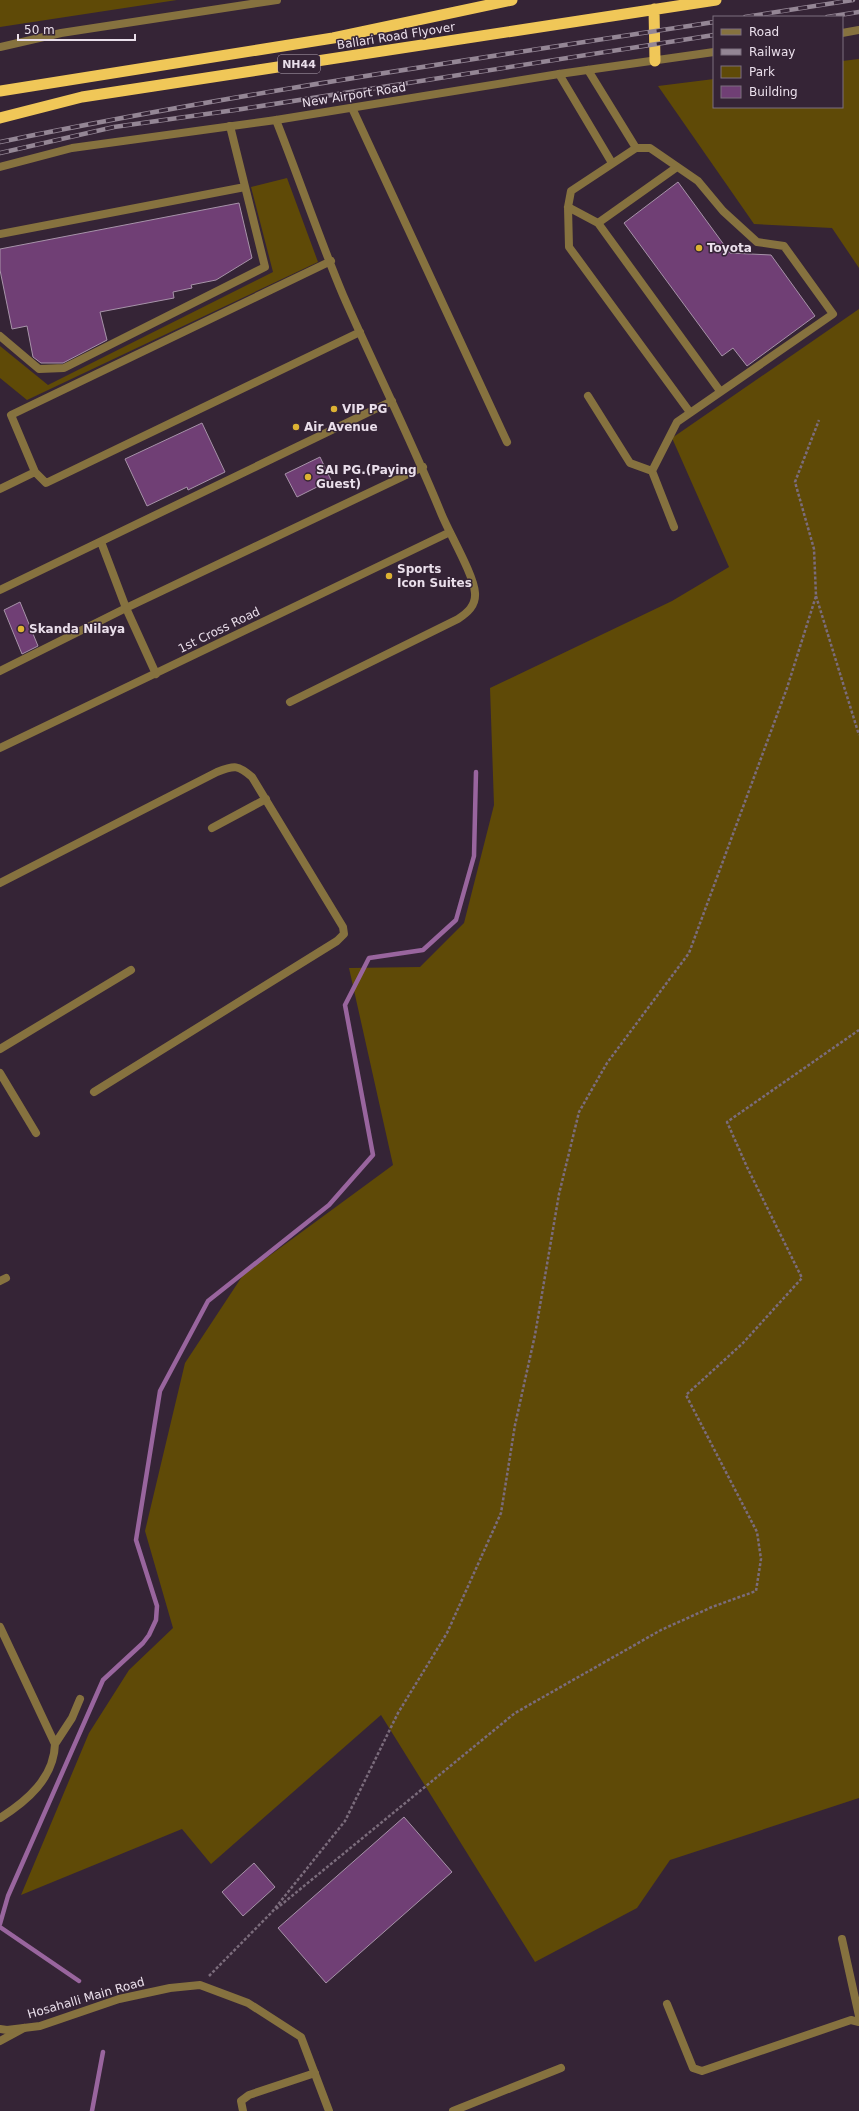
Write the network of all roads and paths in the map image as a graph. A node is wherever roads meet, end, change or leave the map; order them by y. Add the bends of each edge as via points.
1 (277, 0) edge
2 (512, 0) edge
3 (716, 0) edge
4 (654, 9) junction
5 (859, 30) edge
6 (843, 33) edge
7 (0, 47) edge
8 (713, 52) edge
9 (655, 61) junction
10 (588, 70) junction
11 (560, 74) junction
12 (0, 91) edge
13 (352, 108) junction
14 (0, 118) edge
15 (276, 120) junction
16 (230, 126) junction
17 (636, 148) junction
18 (612, 163) junction
19 (0, 167) edge
20 (677, 167) junction
21 (245, 187) junction
22 (568, 207) junction
23 (598, 223) junction
24 (0, 234) edge
25 (331, 261) junction
26 (360, 332) junction
27 (0, 336) edge
28 (720, 391) junction
29 (588, 396) dead end
30 (392, 401) junction
31 (689, 412) junction
32 (819, 420) dead end
33 (507, 442) dead end
34 (422, 467) junction
35 (652, 471) junction
36 (35, 472) junction
37 (0, 489) edge
38 (674, 527) dead end
39 (448, 533) junction
40 (101, 542) junction
41 (0, 590) edge
42 (816, 596) junction
43 (126, 608) junction
44 (0, 670) edge
45 (156, 674) junction
46 (290, 702) dead end
47 (859, 735) edge
48 (0, 748) edge
49 (266, 799) junction
50 (212, 828) dead end
51 (0, 883) edge
52 (131, 970) dead end
53 (859, 1030) edge
54 (0, 1050) edge
55 (0, 1073) edge
56 (94, 1092) dead end
57 (36, 1133) dead end
58 (0, 1627) edge
59 (80, 1699) dead end
60 (55, 1744) junction
61 (0, 1818) edge
62 (272, 1912) junction
63 (842, 1940) dead end
64 (200, 1985) junction
65 (667, 2004) dead end
66 (859, 2016) edge
67 (859, 2022) edge
68 (25, 2028) junction
69 (0, 2029) edge
70 (0, 2041) edge
71 (561, 2068) dead end
72 (315, 2073) junction
73 (243, 2111) edge
74 (329, 2111) edge
75 (453, 2111) edge

1 - 7 street via 61,34
2 - 12 highway, Ballari Road Flyover / NH44 via 333,38
3 - 4 highway, NH44
4 - 9 highway
4 - 14 highway, Ballari Road Flyover / NH44 via 82,97
5 - 6 street
8 - 9 street, New Airport Road
9 - 10 street, New Airport Road
10 - 11 street, New Airport Road
10 - 17 street
11 - 13 street, New Airport Road
11 - 18 street
13 - 15 street, New Airport Road
13 - 33 street
15 - 16 street, New Airport Road
15 - 25 street
16 - 19 street, New Airport Road via 72,148
16 - 21 street
17 - 18 street
17 - 20 street via 650,148
18 - 22 street via 571,191
20 - 23 street
20 - 28 street via 698,181 723,211 757,242 784,246 833,314
21 - 24 street
21 - 27 street via 265,267 64,368 39,369
22 - 23 street
22 - 31 street via 569,247
23 - 28 street
25 - 26 street
25 - 36 street via 11,415
26 - 30 street
26 - 36 street via 46,483
28 - 31 street
29 - 35 street via 630,463
30 - 34 street
30 - 40 street
31 - 35 street via 677,422
32 - 42 path via 795,482 814,549
34 - 39 street
34 - 43 street
35 - 38 street
36 - 37 street
39 - 45 street, 1st Cross Road
39 - 46 street via 473,582 476,594 473,606 466,614
40 - 41 street
40 - 43 street
42 - 47 path
42 - 62 path via 787,688 689,953 608,1063 579,1112 559,1194 501,1513 447,1634 398,1713 345,1821
43 - 44 street
43 - 45 street
45 - 48 street, 1st Cross Road
49 - 50 street
49 - 51 street via 252,777 241,767 231,767
49 - 56 street via 343,927 344,934 337,941
52 - 54 street
53 - 62 path via 727,1122 802,1278 743,1343 686,1395 757,1532 761,1559 756,1591 661,1630 515,1713
55 - 57 street
58 - 60 street
59 - 60 street via 72,1718
60 - 61 street via 55,1753 49,1769 39,1786 24,1801
62 - 64 path
63 - 66 street
64 - 68 street, Hosahalli Main Road via 170,1988 119,1999 40,2026
64 - 72 street, Hosahalli Main Road via 248,2003 301,2036
65 - 67 street via 693,2068 702,2071 851,2020
68 - 69 street, Hosahalli Main Road
68 - 70 street
71 - 75 street
72 - 73 street via 248,2095 241,2101
72 - 74 street, Hosahalli Main Road

